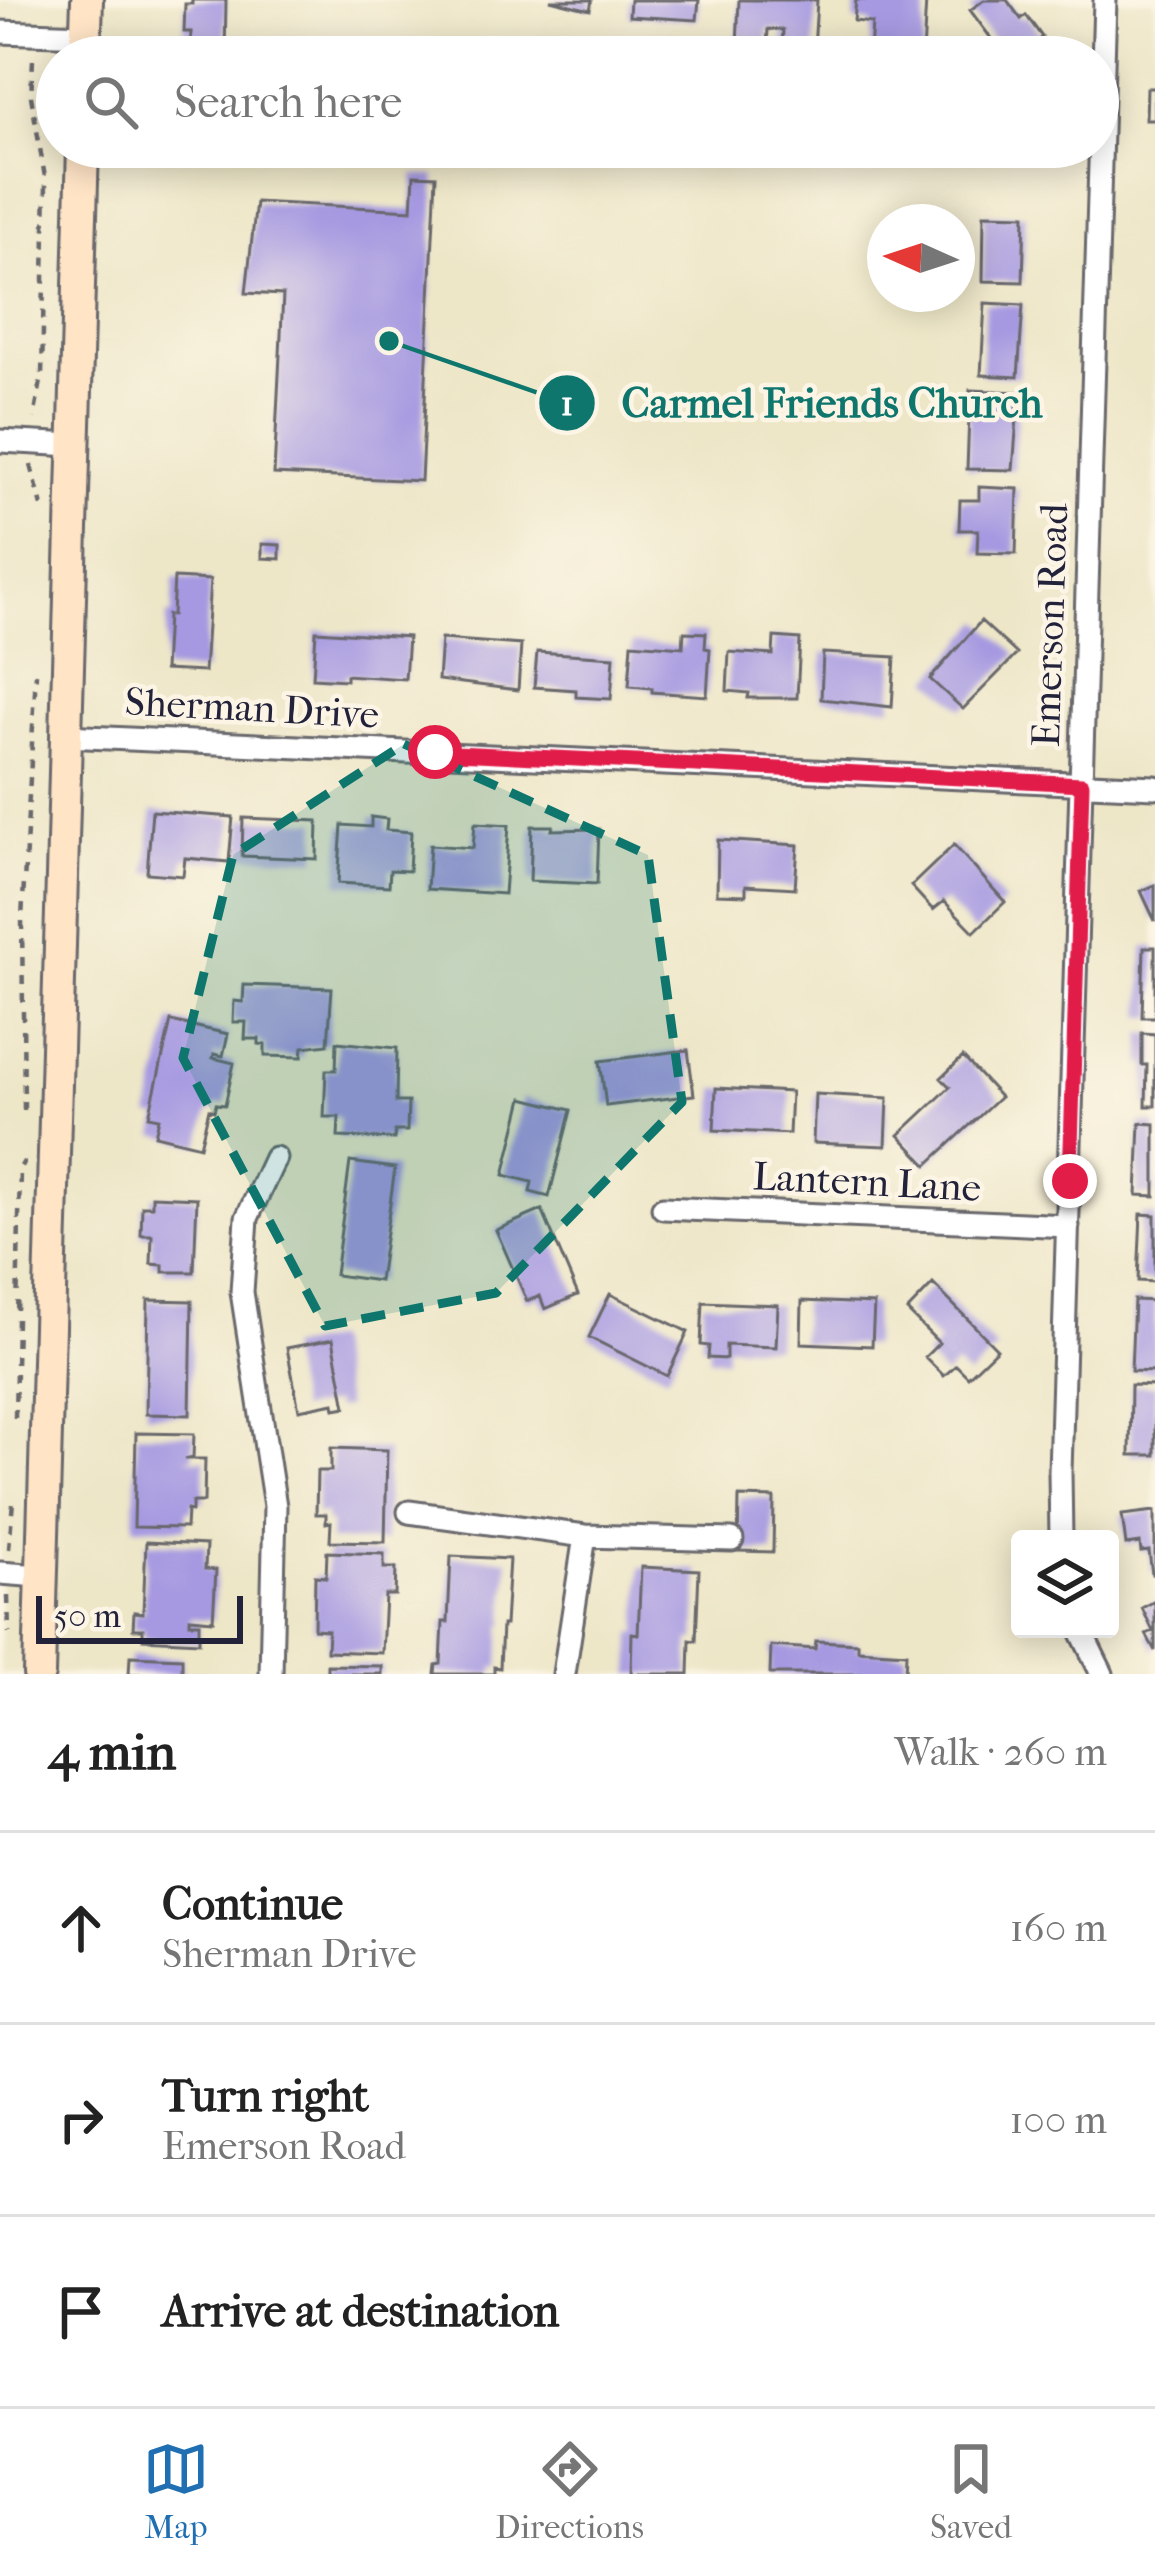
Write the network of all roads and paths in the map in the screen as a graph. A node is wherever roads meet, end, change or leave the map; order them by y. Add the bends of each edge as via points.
1 (87, 0) edge
2 (1105, 0) edge
3 (0, 32) edge
4 (34, 33) junction
5 (46, 36) edge
6 (86, 36) edge
7 (1104, 36) edge
8 (36, 125) edge
9 (43, 168) edge
10 (82, 168) edge
11 (1100, 168) edge
12 (0, 441) edge
13 (30, 442) junction
14 (74, 445) junction
15 (45, 515) dead end
16 (37, 657) dead end
17 (64, 736) junction
18 (1082, 784) junction
19 (1155, 787) edge
20 (29, 1125) dead end
21 (29, 1154) dead end
22 (275, 1158) dead end
23 (663, 1208) dead end
24 (1068, 1226) junction
25 (16, 1435) dead end
26 (15, 1493) dead end
27 (409, 1512) dead end
28 (1061, 1530) edge
29 (585, 1536) junction
30 (732, 1540) dead end
31 (4, 1573) edge
32 (40, 1576) junction
33 (9, 1634) dead end
34 (1085, 1638) edge
35 (40, 1674) edge
36 (272, 1674) edge
37 (564, 1674) edge
38 (1102, 1674) edge

1 - 6 main road
2 - 7 street, Emerson Road
3 - 4 street
4 - 5 street
4 - 8 path
9 - 13 path via 42,376
10 - 14 main road
11 - 18 street, Emerson Road
12 - 13 street
13 - 14 street
13 - 15 path
14 - 17 main road
16 - 20 path via 22,918 22,1106
17 - 18 street, Sherman Drive
17 - 32 main road
18 - 19 street, Sherman Drive
18 - 24 street, Emerson Road
21 - 25 path via 20,1168
22 - 36 street via 248,1218 242,1292 275,1506
23 - 24 street, Lantern Lane
24 - 28 street, Emerson Road
26 - 31 path
27 - 29 street
29 - 30 street
29 - 37 street
31 - 32 street
31 - 33 path
32 - 35 main road
34 - 38 street

